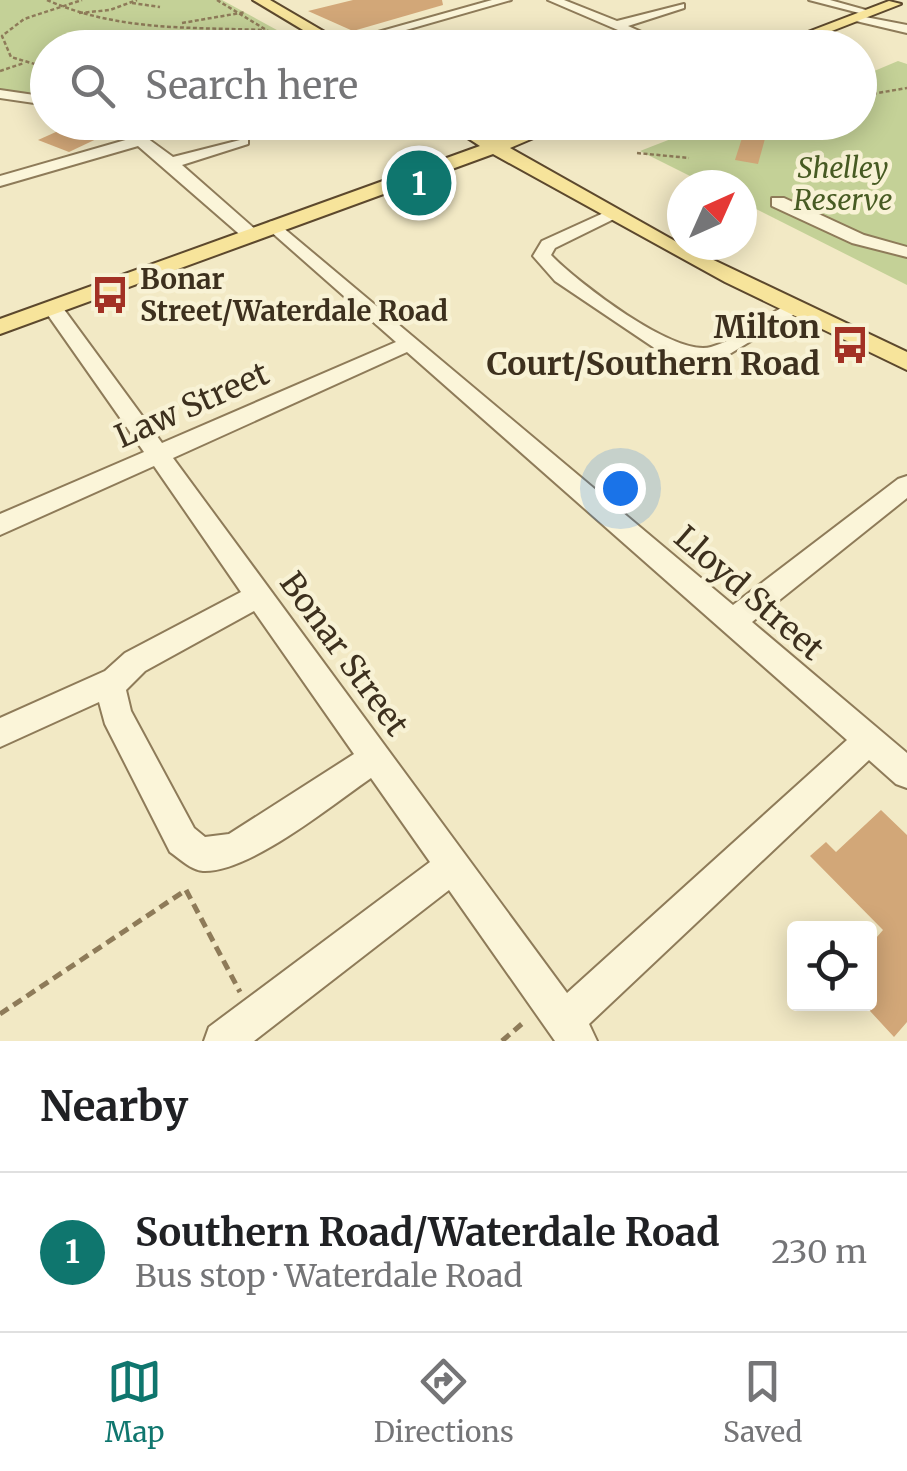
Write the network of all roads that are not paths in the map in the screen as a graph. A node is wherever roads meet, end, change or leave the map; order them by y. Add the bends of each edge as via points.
1 (505, 0) edge
2 (554, 0) edge
3 (815, 0) edge
4 (900, 2) edge
5 (427, 6) dead end
6 (680, 6) dead end
7 (249, 8) edge
8 (446, 15) junction
9 (868, 17) junction
10 (618, 26) junction
11 (907, 29) edge
12 (287, 30) edge
13 (300, 30) edge
14 (393, 30) edge
15 (628, 30) edge
16 (822, 30) edge
17 (0, 94) edge
18 (30, 98) edge
19 (144, 140) joint
20 (497, 140) edge
21 (502, 140) edge
22 (513, 140) edge
23 (243, 141) dead end
24 (505, 143) junction
25 (172, 162) junction
26 (0, 181) edge
27 (778, 202) dead end
28 (614, 214) junction
29 (667, 224) edge
30 (275, 226) junction
31 (250, 236) junction
32 (907, 252) edge
33 (733, 260) edge
34 (53, 308) junction
35 (794, 309) junction
36 (0, 327) edge
37 (410, 344) junction
38 (907, 362) edge
39 (158, 456) junction
40 (907, 485) edge
41 (0, 526) edge
42 (259, 596) junction
43 (732, 622) junction
44 (114, 681) junction
45 (0, 733) edge
46 (869, 740) junction
47 (375, 758) junction
48 (907, 773) edge
49 (453, 866) junction
50 (571, 1031) edge
51 (222, 1041) edge

1 - 8 street
2 - 10 street
3 - 9 street
4 - 9 main road
5 - 8 street
6 - 10 street
7 - 12 main road
7 - 13 main road
8 - 14 street
9 - 11 street
9 - 16 main road
10 - 15 street
17 - 18 street
19 - 25 street
19 - 26 street
20 - 24 main road
21 - 24 main road
22 - 24 main road
23 - 25 street
24 - 28 main road
24 - 29 main road
24 - 30 main road
25 - 31 street
27 - 32 street via 858,240
28 - 35 main road
28 - 35 street via 548,245 542,256 562,277 663,345 689,354 716,353
30 - 31 main road
30 - 37 street, Lloyd Street
31 - 34 main road
33 - 38 main road
34 - 36 main road
34 - 39 street, Bonar Street
35 - 38 main road
37 - 39 street, Law Street
37 - 43 street, Lloyd Street
39 - 41 street, Law Street
39 - 42 street, Bonar Street
40 - 43 street
42 - 44 street via 135,662
42 - 47 street, Bonar Street
43 - 46 street, Lloyd Street
44 - 45 street
44 - 47 street via 116,714 182,840 202,854 234,850
46 - 48 street, Lloyd Street
46 - 50 street
47 - 49 street, Bonar Street
49 - 50 street, Bonar Street
49 - 51 street

